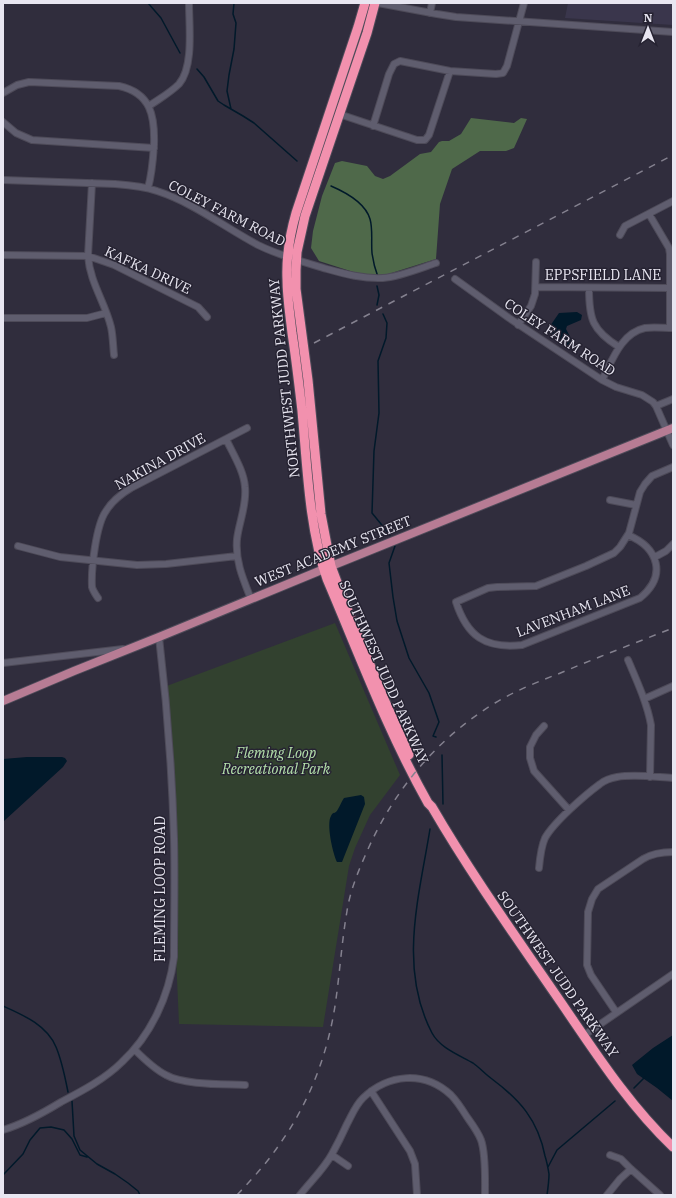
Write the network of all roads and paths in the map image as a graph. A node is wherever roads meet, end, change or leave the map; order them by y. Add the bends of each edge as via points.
1 (189, 3) edge
2 (365, 3) edge
3 (376, 3) edge
4 (432, 3) edge
5 (524, 3) edge
6 (430, 13) junction
7 (519, 21) junction
8 (673, 32) edge
9 (450, 71) junction
10 (3, 93) edge
11 (149, 106) junction
12 (339, 114) junction
13 (3, 122) edge
14 (374, 126) junction
15 (154, 148) junction
16 (3, 180) edge
17 (92, 183) junction
18 (148, 188) junction
19 (673, 201) edge
20 (649, 214) junction
21 (620, 235) dead end
22 (3, 255) edge
23 (88, 256) junction
24 (292, 258) junction
25 (536, 262) dead end
26 (436, 264) dead end
27 (455, 279) dead end
28 (536, 287) junction
29 (589, 288) junction
30 (670, 288) junction
31 (106, 313) junction
32 (207, 317) dead end
33 (3, 318) edge
34 (518, 325) junction
35 (671, 328) edge
36 (619, 347) junction
37 (114, 355) dead end
38 (602, 380) junction
39 (673, 399) edge
40 (656, 406) junction
41 (246, 428) dead end
42 (670, 429) edge
43 (226, 439) junction
44 (673, 445) edge
45 (673, 467) edge
46 (610, 500) dead end
47 (636, 505) junction
48 (628, 535) junction
49 (673, 544) edge
50 (18, 546) dead end
51 (237, 556) junction
52 (655, 557) junction
53 (93, 561) junction
54 (327, 567) junction
55 (98, 598) dead end
56 (251, 598) junction
57 (159, 637) junction
58 (128, 649) junction
59 (628, 660) dead end
60 (3, 663) edge
61 (673, 686) edge
62 (644, 699) junction
63 (3, 701) edge
64 (544, 726) dead end
65 (650, 777) junction
66 (673, 778) edge
67 (569, 810) junction
68 (673, 852) edge
69 (539, 868) dead end
70 (673, 974) edge
71 (616, 1012) junction
72 (583, 1036) junction
73 (135, 1050) junction
74 (245, 1085) dead end
75 (372, 1091) junction
76 (3, 1130) edge
77 (673, 1147) edge
78 (332, 1155) junction
79 (610, 1155) dead end
80 (348, 1166) dead end
81 (631, 1169) junction
82 (300, 1195) edge
83 (417, 1195) edge
84 (485, 1195) edge
85 (607, 1195) edge
86 (660, 1195) edge

1 - 11 street via 187,70 174,88
2 - 24 highway, NORTHWEST JUDD PARKWAY via 296,213 291,233
3 - 6 street
3 - 12 highway, NORTHWEST JUDD PARKWAY
4 - 6 street
5 - 7 street
6 - 7 street
7 - 8 street
7 - 9 street via 503,74
9 - 14 street via 400,62 394,64
9 - 14 street via 429,135 424,140
10 - 11 street via 29,82 110,85 131,90
11 - 15 street via 154,124
12 - 14 street
12 - 24 highway, NORTHWEST JUDD PARKWAY
13 - 15 street via 16,133 32,140
15 - 18 street
16 - 17 street, COLEY FARM ROAD
17 - 18 street, COLEY FARM ROAD
17 - 23 street
18 - 24 street, COLEY FARM ROAD via 182,201 260,246
19 - 20 street
20 - 21 street via 625,226
20 - 30 street via 669,248
22 - 23 street, KAFKA DRIVE
23 - 31 street via 93,282
23 - 32 street, KAFKA DRIVE via 114,265 198,307
24 - 26 street, COLEY FARM ROAD via 349,275 377,278 395,276
24 - 54 highway, NORTHWEST JUDD PARKWAY via 286,280 288,299 312,509 320,554
25 - 28 street
27 - 34 street, COLEY FARM ROAD
28 - 29 street, EPPSFIELD LANE
28 - 34 street via 533,301
29 - 30 street, EPPSFIELD LANE
29 - 36 street via 590,315 596,327
30 - 35 street
31 - 33 street via 87,318
31 - 37 street via 112,328
34 - 38 street, COLEY FARM ROAD
35 - 36 street via 645,328 635,331
36 - 38 street
38 - 40 street, COLEY FARM ROAD via 642,395
39 - 40 street
40 - 42 street
41 - 43 street, NAKINA DRIVE
42 - 44 street
42 - 54 main road, WEST ACADEMY STREET
43 - 51 street via 244,477 245,499 237,539
43 - 53 street, NAKINA DRIVE via 118,496 100,523
45 - 47 street via 652,476 640,492
46 - 47 street
47 - 48 street
48 - 52 street via 642,542
48 - 52 street, LAVENHAM LANE via 620,547 606,558 536,586 488,588 456,602 465,624 480,638 499,646 522,646 640,598 654,583
49 - 52 street
50 - 53 street via 60,557
51 - 53 street via 166,564 137,565
51 - 56 street
53 - 55 street, NAKINA DRIVE via 92,588
54 - 56 main road, WEST ACADEMY STREET
54 - 72 highway, SOUTHWEST JUDD PARKWAY via 386,718 428,803 484,892
56 - 57 main road, WEST ACADEMY STREET
57 - 58 main road, WEST ACADEMY STREET
57 - 73 street, FLEMING LOOP ROAD via 174,839 174,957 159,1008
58 - 60 street
58 - 63 main road, WEST ACADEMY STREET
59 - 62 street
61 - 62 street
62 - 65 street via 651,726
64 - 67 street via 530,747 530,758 534,771
65 - 66 street
65 - 67 street via 609,779
67 - 69 street via 551,828 545,839
68 - 71 street via 650,855 643,859 598,889 592,899 588,912 587,965
70 - 71 street
71 - 72 street
72 - 77 highway, SOUTHWEST JUDD PARKWAY via 634,1106
73 - 74 street via 149,1064 167,1076 190,1082
73 - 76 street, FLEMING LOOP ROAD via 122,1063 78,1093 42,1113
75 - 78 street via 355,1108
75 - 83 street via 410,1151 415,1164
75 - 84 street via 399,1078 428,1081 451,1095 471,1122 481,1141
78 - 80 street
78 - 82 street
79 - 81 street via 621,1159
81 - 85 street
81 - 86 street

